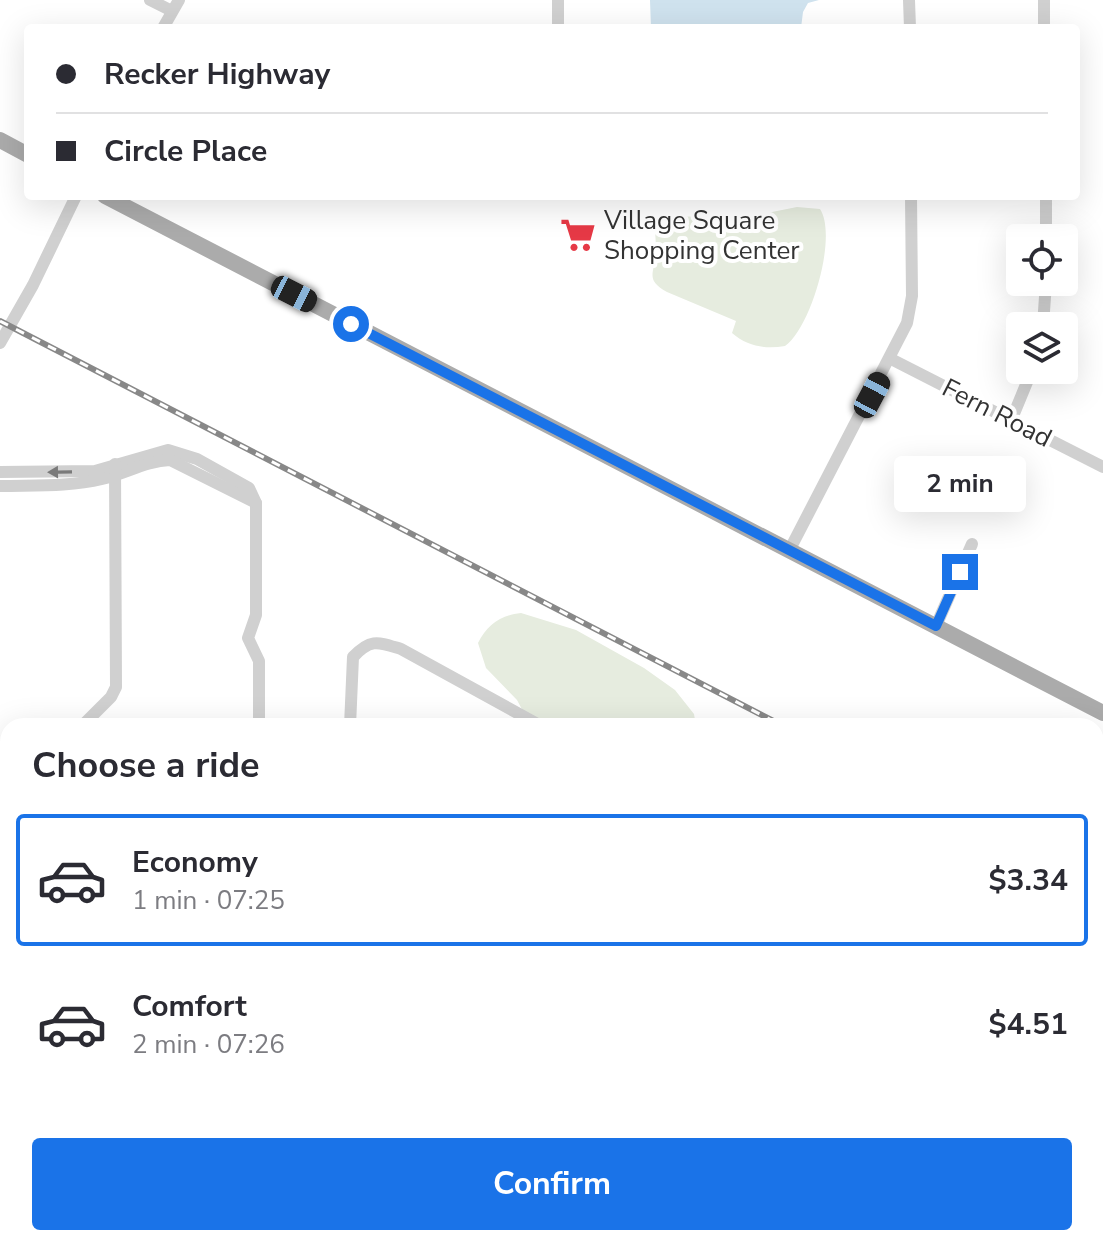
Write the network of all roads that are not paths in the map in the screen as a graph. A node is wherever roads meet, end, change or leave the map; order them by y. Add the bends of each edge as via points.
1 (150, 0) edge
2 (558, 0) edge
3 (909, 0) edge
4 (1044, 0) edge
5 (175, 5) edge
6 (165, 24) edge
7 (558, 24) edge
8 (910, 24) edge
9 (1044, 24) edge
10 (0, 140) edge
11 (24, 153) edge
12 (74, 200) edge
13 (113, 200) edge
14 (911, 200) edge
15 (1046, 200) edge
16 (1046, 224) edge
17 (0, 343) edge
18 (891, 359) junction
19 (1026, 384) edge
20 (1011, 421) junction
21 (1103, 467) edge
22 (116, 469) junction
23 (0, 472) edge
24 (0, 486) edge
25 (972, 544) dead end
26 (789, 551) junction
27 (936, 626) junction
28 (1103, 713) edge
29 (90, 718) edge
30 (259, 718) edge
31 (350, 718) edge
32 (526, 718) edge

1 - 5 street
2 - 7 street
3 - 8 street
4 - 9 street
5 - 6 street
10 - 11 main road
12 - 17 street
13 - 26 main road
14 - 18 street via 912,296
15 - 16 street
18 - 20 street, Fern Road
18 - 26 street
19 - 20 street
20 - 21 street, Fern Road
22 -> 23 street
22 - 24 street via 72,484
22 - 29 street via 116,687
22 - 30 street via 170,460 256,503 256,615 248,638 259,661
25 - 27 street
26 - 27 main road
27 - 28 main road
31 - 32 street via 353,657 377,642 401,649

